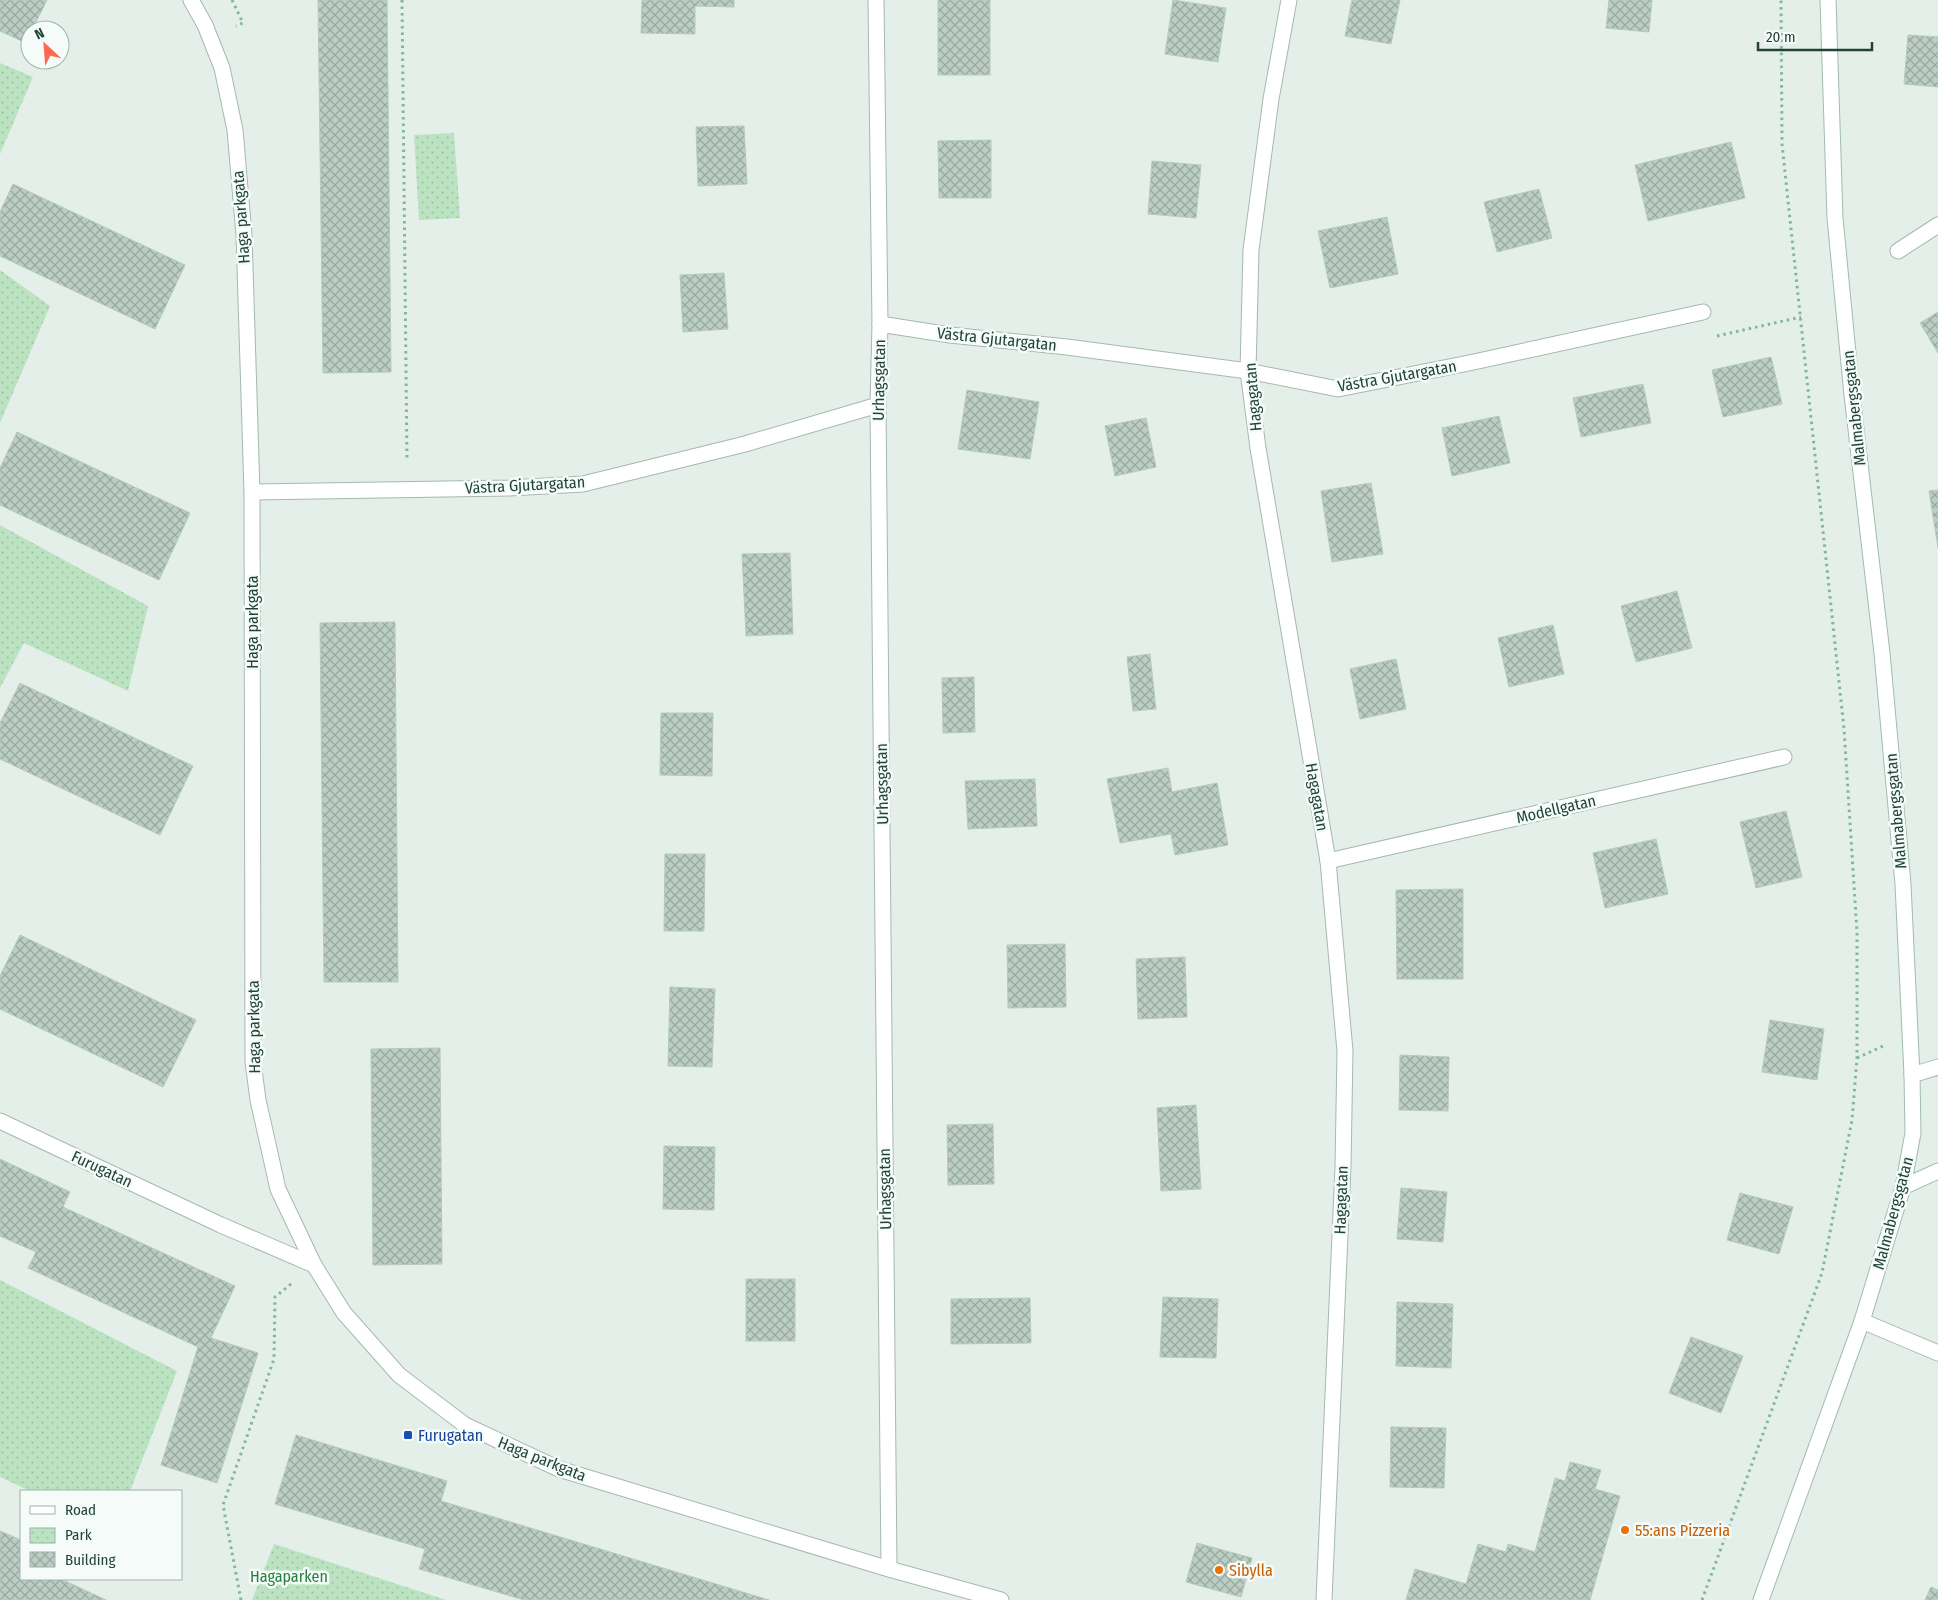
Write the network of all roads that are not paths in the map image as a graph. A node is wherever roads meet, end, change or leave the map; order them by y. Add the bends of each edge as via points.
1 (191, 0) edge
2 (876, 0) edge
3 (1289, 0) edge
4 (1828, 0) edge
5 (1938, 225) edge
6 (1898, 251) dead end
7 (1703, 312) road end
8 (880, 324) junction
9 (1248, 371) junction
10 (878, 405) junction
11 (252, 492) junction
12 (1784, 757) dead end
13 (1328, 861) junction
14 (1938, 1068) edge
15 (1912, 1075) junction
16 (0, 1121) edge
17 (1938, 1171) edge
18 (1903, 1187) junction
19 (314, 1265) junction
20 (1862, 1321) junction
21 (1938, 1353) edge
22 (888, 1569) junction
23 (1001, 1600) edge
24 (1324, 1600) edge
25 (1762, 1600) edge

1 - 11 street, Haga parkgata via 222,68 235,130 244,235
2 - 8 street, Urhagsgatan
3 - 9 street, Hagagatan via 1271,99 1251,250
4 - 15 street, Malmabergsgatan via 1835,218 1903,884
5 - 6 street
7 - 9 street, Västra Gjutargatan via 1338,389
8 - 9 street, Västra Gjutargatan
8 - 10 street, Urhagsgatan
9 - 13 street, Hagagatan via 1258,448
10 - 11 street, Västra Gjutargatan via 745,444 583,484
10 - 22 street, Urhagsgatan
11 - 19 street, Haga parkgata via 253,1062 278,1189
12 - 13 street, Modellgatan
13 - 24 street, Hagagatan via 1345,1051
14 - 15 street
15 - 18 street, Malmabergsgatan via 1913,1133
16 - 19 street, Furugatan
17 - 18 street
18 - 20 street, Malmabergsgatan
19 - 22 street, Haga parkgata via 344,1313 399,1375 465,1425 559,1469
20 - 21 street
20 - 25 street, Malmabergsgatan
22 - 23 street, Haga parkgata

